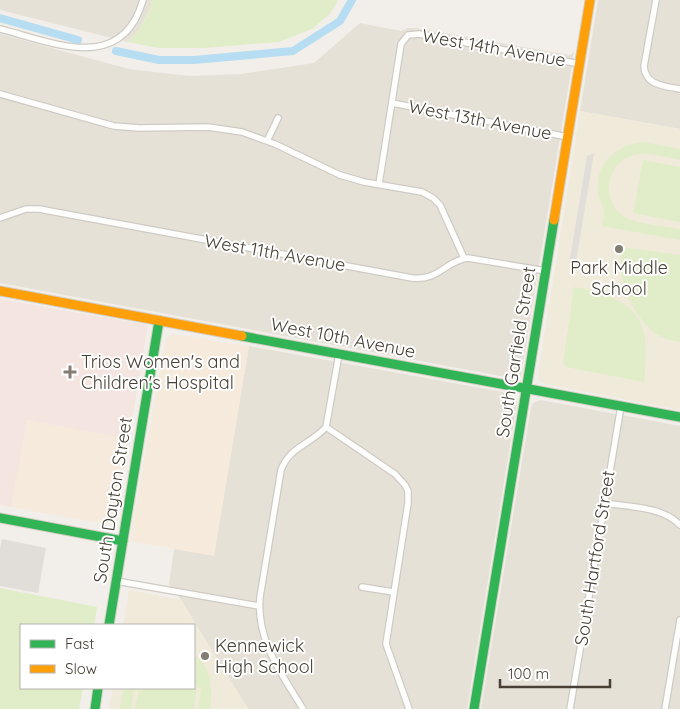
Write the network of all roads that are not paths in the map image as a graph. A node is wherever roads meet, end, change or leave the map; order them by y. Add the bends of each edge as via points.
1 (143, 0) edge
2 (590, 0) edge
3 (656, 0) edge
4 (0, 29) edge
5 (580, 64) junction
6 (680, 88) edge
7 (0, 94) edge
8 (392, 103) junction
9 (278, 118) dead end
10 (568, 137) junction
11 (267, 141) junction
12 (379, 184) junction
13 (0, 218) edge
14 (464, 258) junction
15 (546, 271) junction
16 (0, 291) edge
17 (159, 320) junction
18 (339, 354) junction
19 (526, 389) junction
20 (621, 406) junction
21 (680, 417) edge
22 (326, 427) junction
23 (604, 503) junction
24 (0, 518) edge
25 (680, 525) edge
26 (122, 540) junction
27 (116, 581) junction
28 (362, 586) dead end
29 (393, 592) junction
30 (259, 606) junction
31 (680, 620) edge
32 (108, 624) edge
33 (98, 689) edge
34 (95, 709) edge
35 (303, 709) edge
36 (409, 709) edge
37 (474, 709) edge
38 (570, 709) edge
39 (665, 709) edge

1 - 4 street via 136,19 123,34 95,48 75,48
2 - 5 street, South Garfield Street
3 - 6 street via 644,66 647,77 657,84
5 - 8 street, West 14th Avenue via 419,34 408,35 401,44
5 - 10 street, South Garfield Street
7 - 11 street via 114,126 219,128
8 - 10 street, West 13th Avenue
8 - 12 street
9 - 11 street
10 - 15 street, South Garfield Street
11 - 12 street via 340,175
12 - 14 street via 422,192 436,201
13 - 14 street, West 11th Avenue via 26,209 39,209 418,278 434,275
14 - 15 street
15 - 19 street, South Garfield Street
16 - 17 street, West 10th Avenue
17 - 18 street, West 10th Avenue
17 - 26 street, South Dayton Street
18 - 19 street, West 10th Avenue
18 - 22 street
19 - 20 street, West 10th Avenue
19 - 37 street, South Garfield Street
20 - 21 street, West 10th Avenue
20 - 23 street, South Hartford Street
22 - 29 street via 395,474 408,491
22 - 30 street via 288,456 282,470
23 - 25 street via 667,514
23 - 38 street, South Hartford Street
24 - 26 street
26 - 27 street, South Dayton Street
27 - 30 street
27 - 32 street, South Dayton Street
28 - 29 street
29 - 36 street via 386,644
30 - 35 street via 262,632 269,652
31 - 39 street
33 - 34 street

